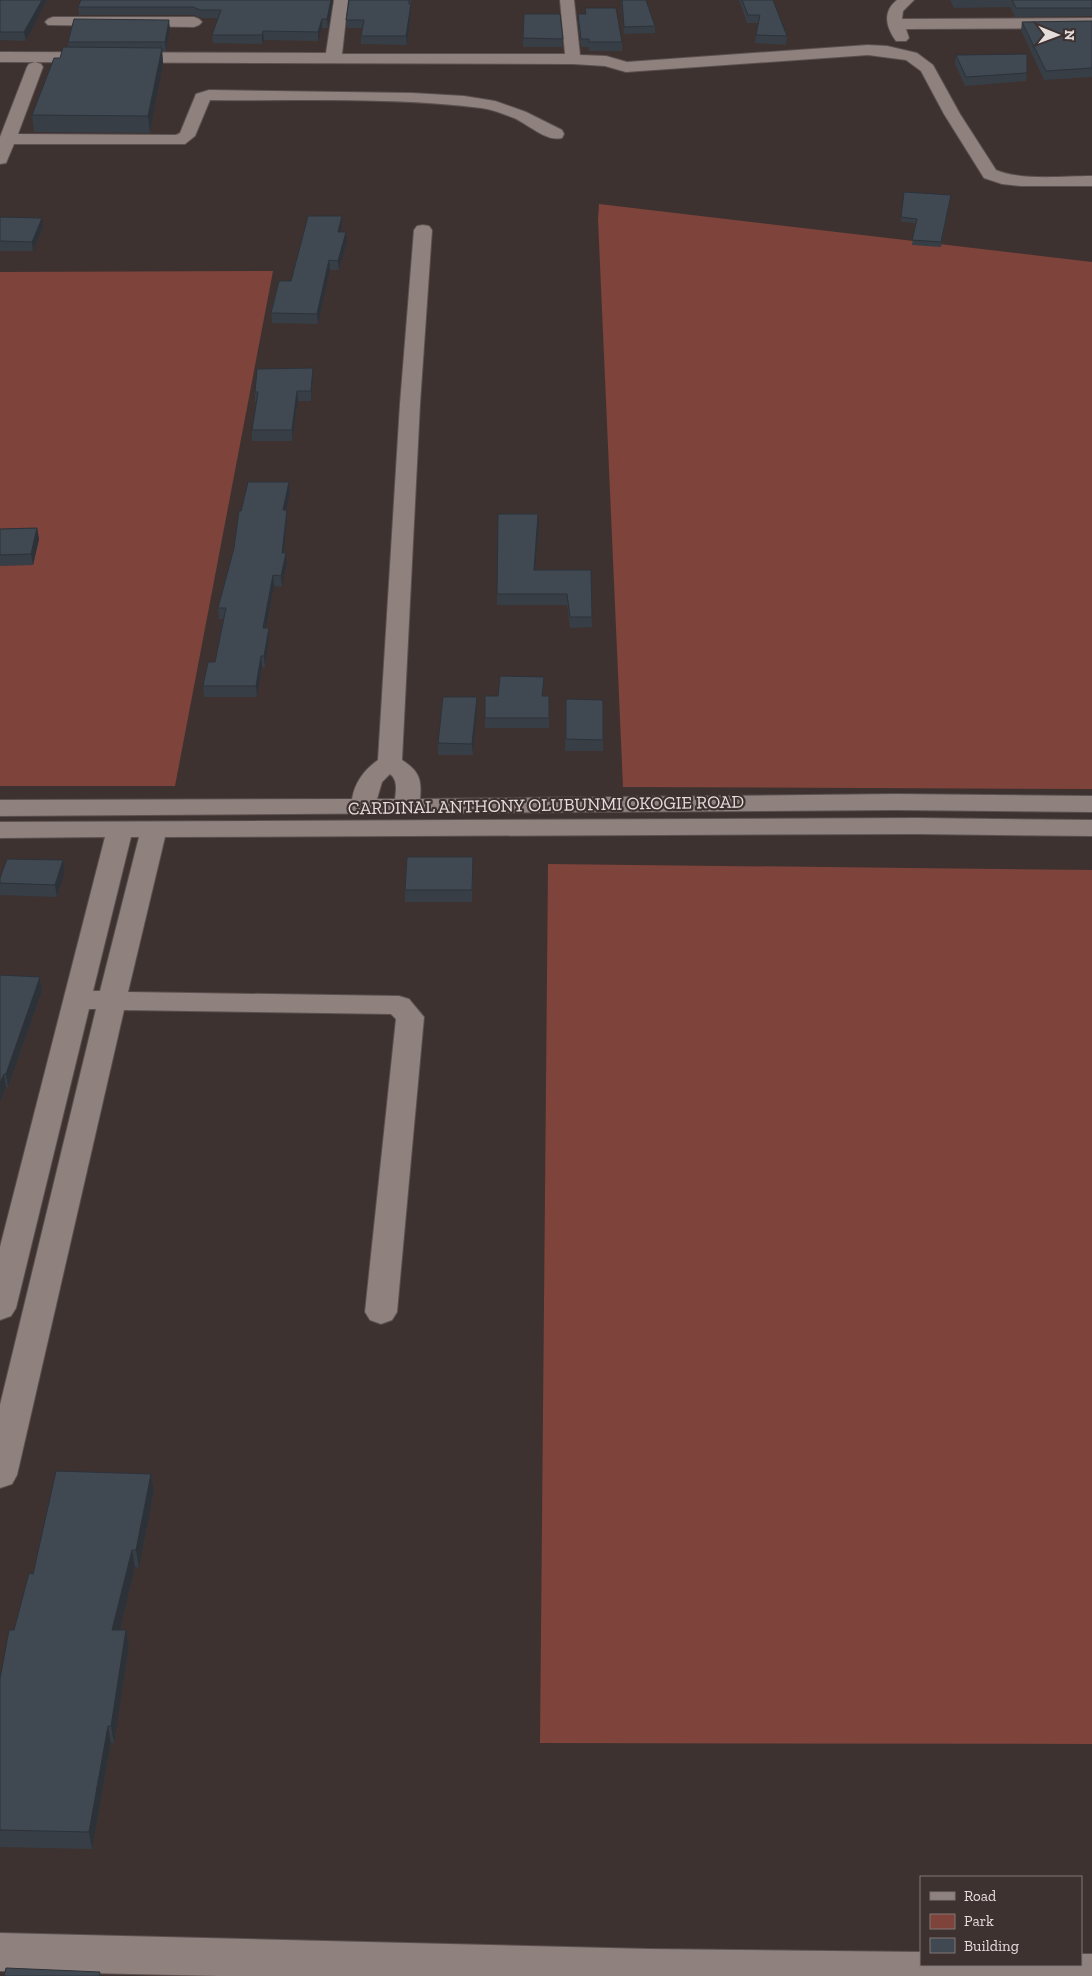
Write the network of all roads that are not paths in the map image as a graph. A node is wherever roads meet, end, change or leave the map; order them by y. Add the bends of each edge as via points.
1 (341, 0) edge
2 (567, 0) edge
3 (907, 0) edge
4 (1092, 23) edge
5 (898, 24) junction
6 (188, 46) junction
7 (42, 47) dead end
8 (907, 51) junction
9 (0, 58) edge
10 (333, 59) junction
11 (572, 60) junction
12 (35, 67) dead end
13 (556, 134) dead end
14 (7, 139) junction
15 (0, 159) edge
16 (1092, 181) edge
17 (423, 230) dead end
18 (390, 763) junction
19 (1092, 804) edge
20 (407, 806) junction
21 (364, 807) junction
22 (0, 808) edge
23 (1092, 828) edge
24 (0, 830) edge
25 (120, 830) junction
26 (154, 830) junction
27 (77, 1000) junction
28 (112, 1000) junction
29 (0, 1308) edge
30 (381, 1312) dead end
31 (0, 1475) edge
32 (0, 1952) edge
33 (649, 1972) edge
34 (1092, 1973) edge
35 (1030, 1974) edge

1 - 10 street
2 - 11 street
3 - 5 street via 893,11 893,18
4 - 5 street
5 - 8 street
6 - 7 street via 196,14 56,15
6 - 9 street
6 - 10 street
8 - 11 street via 868,50 626,67 606,61
8 - 16 street via 927,68 990,174 1021,181
10 - 11 street
12 - 14 street
13 - 14 street via 520,115 489,104 464,101 209,95 202,97 187,136 179,140
14 - 15 street
17 - 18 street
18 - 20 street via 405,773 409,786
18 - 21 street via 375,774 366,788
19 - 20 street, CARDINAL ANTHONY OLUBUNMI OKOGIE ROAD via 896,802
20 - 21 street, CARDINAL ANTHONY OLUBUNMI OKOGIE ROAD
21 - 22 street, CARDINAL ANTHONY OLUBUNMI OKOGIE ROAD
23 - 26 street, CARDINAL ANTHONY OLUBUNMI OKOGIE ROAD
24 - 25 street, CARDINAL ANTHONY OLUBUNMI OKOGIE ROAD
25 - 26 street, CARDINAL ANTHONY OLUBUNMI OKOGIE ROAD
25 - 27 street
26 - 28 street
27 - 28 street
27 - 29 street
28 - 30 street via 399,1005 410,1017
28 - 31 street
32 - 33 street
33 - 35 street
34 - 35 street

